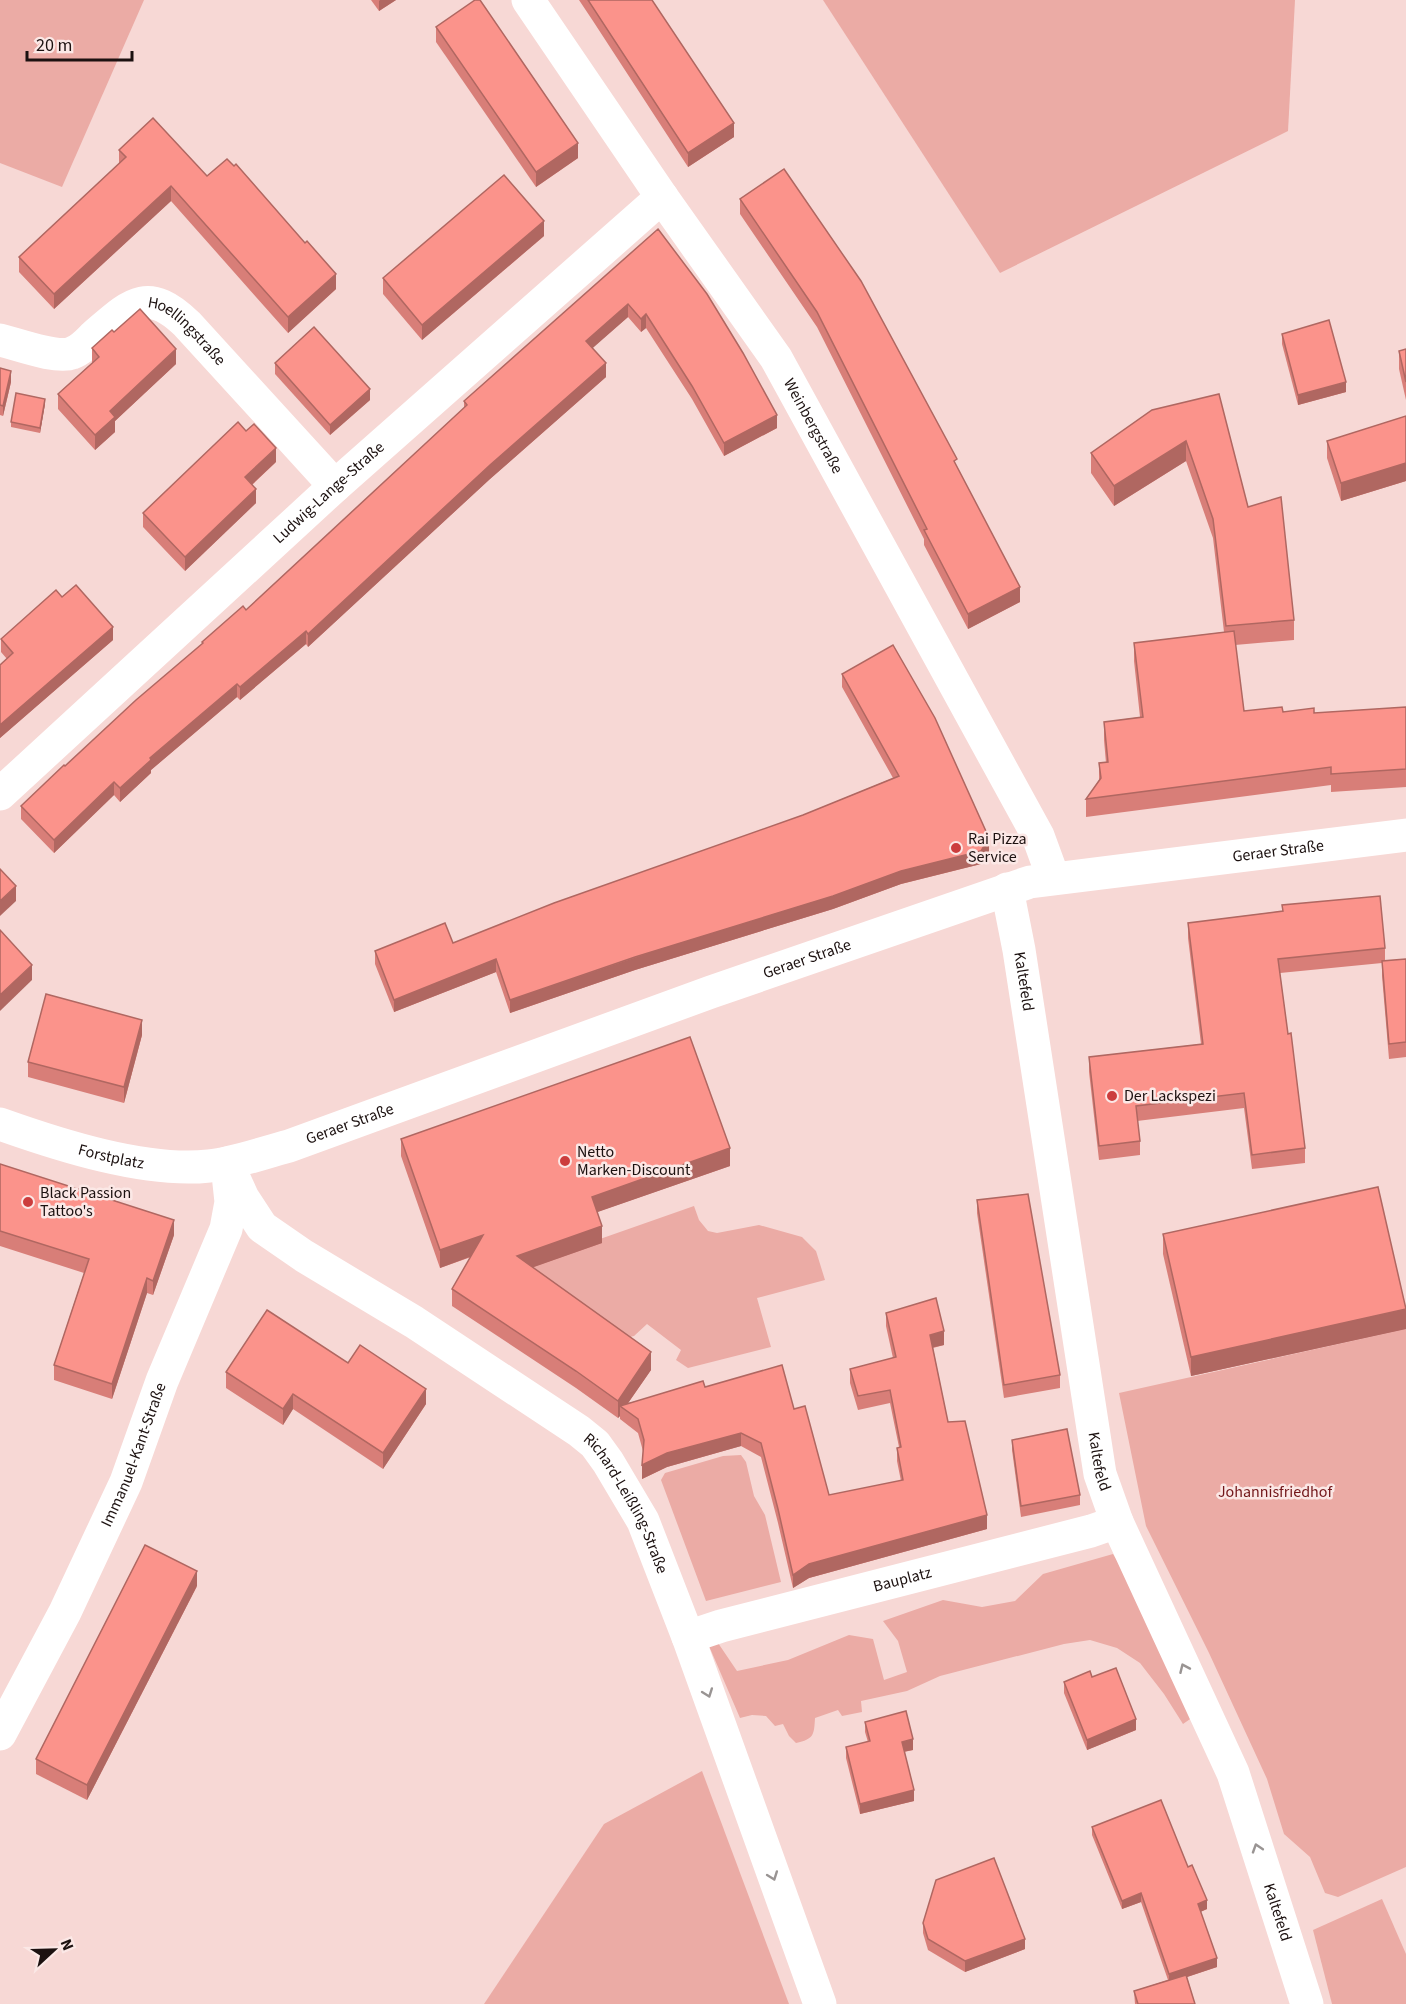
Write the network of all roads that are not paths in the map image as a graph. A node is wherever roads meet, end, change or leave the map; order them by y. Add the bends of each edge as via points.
1 (528, 0) edge
2 (662, 197) junction
3 (0, 340) edge
4 (335, 486) junction
5 (0, 794) edge
6 (1406, 835) edge
7 (1053, 877) junction
8 (1007, 889) junction
9 (0, 1124) edge
10 (227, 1163) junction
11 (1117, 1522) junction
12 (688, 1638) junction
13 (0, 1734) edge
14 (820, 2004) edge
15 (1307, 2004) edge

1 - 2 street, Weinbergstraße
2 - 4 street, Ludwig-Lange-Straße
2 - 7 street, Weinbergstraße via 776,358 1038,836
3 - 4 street, Hoellingstraße via 55,353 73,353 124,310 155,301 187,324
4 - 5 street, Ludwig-Lange-Straße
6 - 7 street, Geraer Straße
7 - 8 street, Geraer Straße
8 - 10 street, Geraer Straße via 289,1146
8 - 11 street, Kaltefeld via 1100,1474
9 - 10 street, Forstplatz via 52,1143 122,1159 170,1166
10 - 12 street, Richard-Leißling-Straße via 262,1227 414,1322 595,1444 643,1521
10 - 13 street, Immanuel-Kant-Straße via 231,1202 226,1229 162,1381 126,1482 65,1612
11 - 12 street, Bauplatz
15 -> 11 street, Kaltefeld via 1233,1773
12 -> 14 street, Richard-Leißling-Straße

